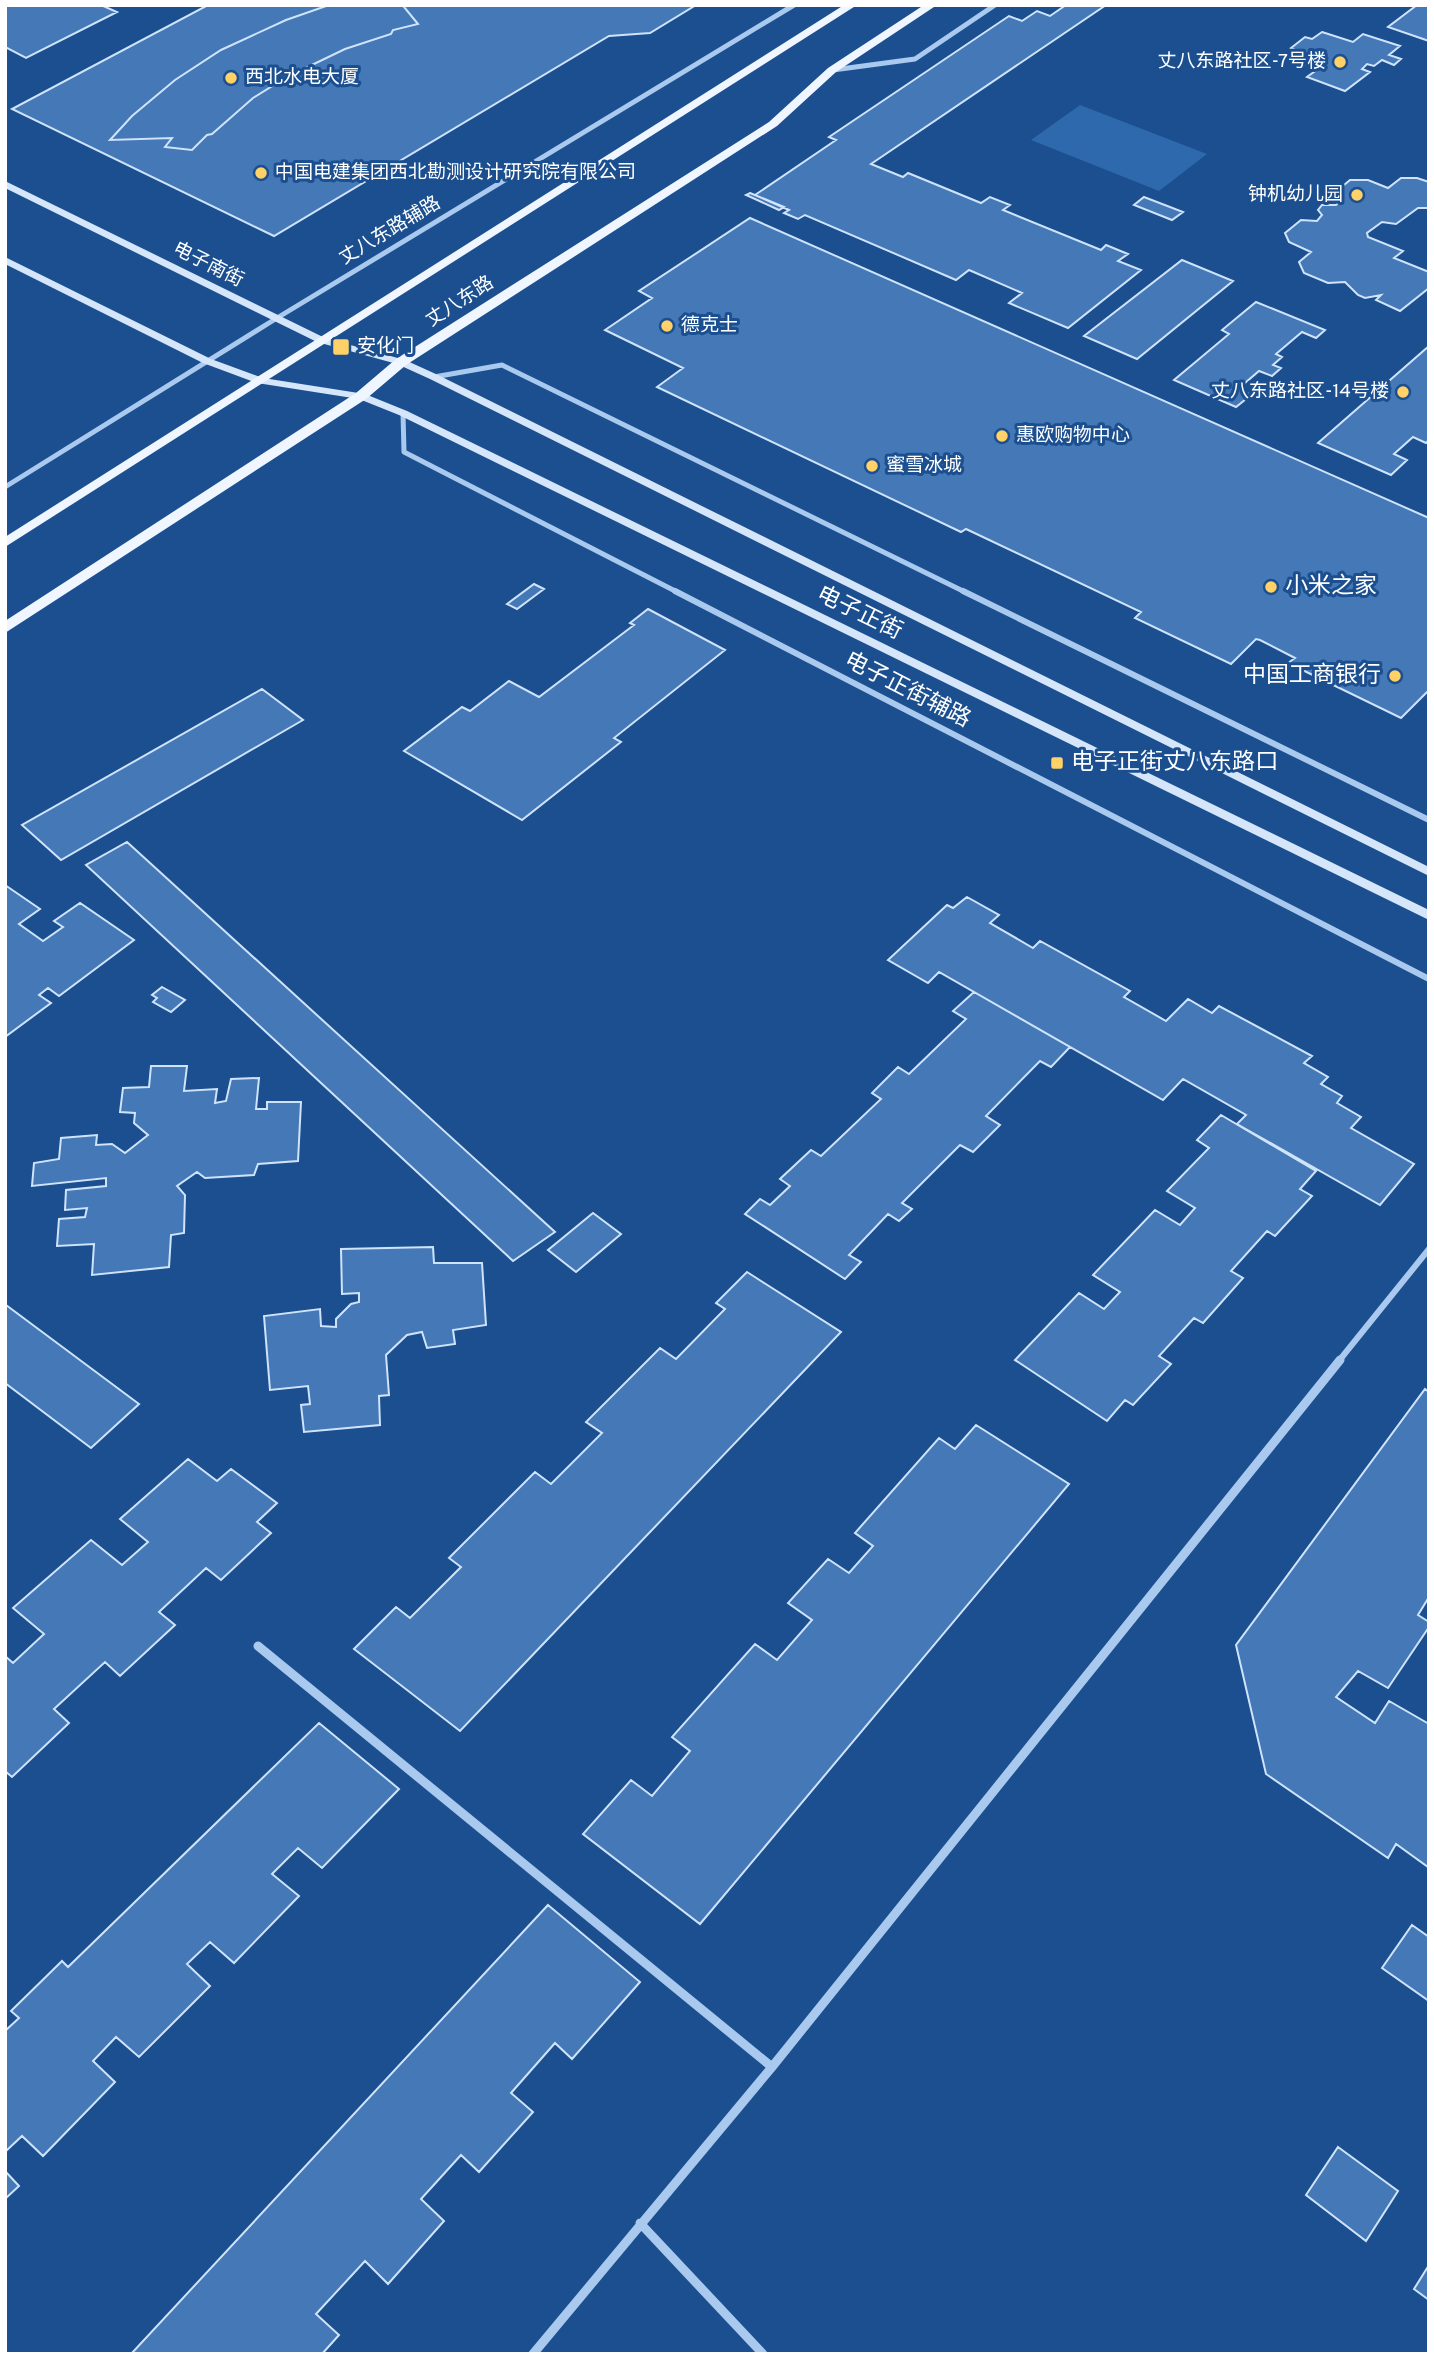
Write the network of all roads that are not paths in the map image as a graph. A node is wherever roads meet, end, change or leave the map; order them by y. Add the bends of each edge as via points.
1 (794, 5) edge
2 (852, 5) edge
3 (932, 5) edge
4 (995, 5) edge
5 (832, 70) junction
6 (5, 184) edge
7 (5, 260) edge
8 (276, 318) junction
9 (321, 340) junction
10 (207, 361) junction
11 (401, 362) junction
12 (434, 377) junction
13 (261, 380) junction
14 (362, 396) junction
15 (402, 413) junction
16 (5, 487) edge
17 (5, 543) edge
18 (5, 628) edge
19 (1429, 820) edge
20 (1429, 872) edge
21 (1429, 916) edge
22 (1429, 979) edge
23 (1429, 1250) edge
24 (258, 1646) dead end
25 (772, 2067) junction
26 (640, 2223) junction
27 (533, 2354) edge
28 (763, 2354) edge

1 - 8 street, 丈八东路辅路
2 - 9 main road, 丈八东路
3 - 5 main road, 丈八东路
4 - 5 street via 915,59
5 - 11 main road, 丈八东路 via 773,124
6 - 8 main road, 电子南街
7 - 10 main road
8 - 9 main road, 电子南街
8 - 10 street, 丈八东路辅路
9 - 11 main road, 电子南街
9 - 13 main road, 丈八东路
10 - 13 main road
10 - 16 street, 丈八东路辅路
11 - 12 main road, 电子正街
11 - 14 main road, 丈八东路
12 - 19 street via 502,365
12 - 20 main road, 电子正街
13 - 14 main road, 电子正街
13 - 17 main road, 丈八东路
14 - 15 main road, 电子正街
14 - 18 main road, 丈八东路
15 - 21 main road, 电子正街
15 - 22 street, 电子正街辅路 via 404,452
23 - 25 street
24 - 25 street
25 - 26 street
26 - 27 street
26 - 28 street

